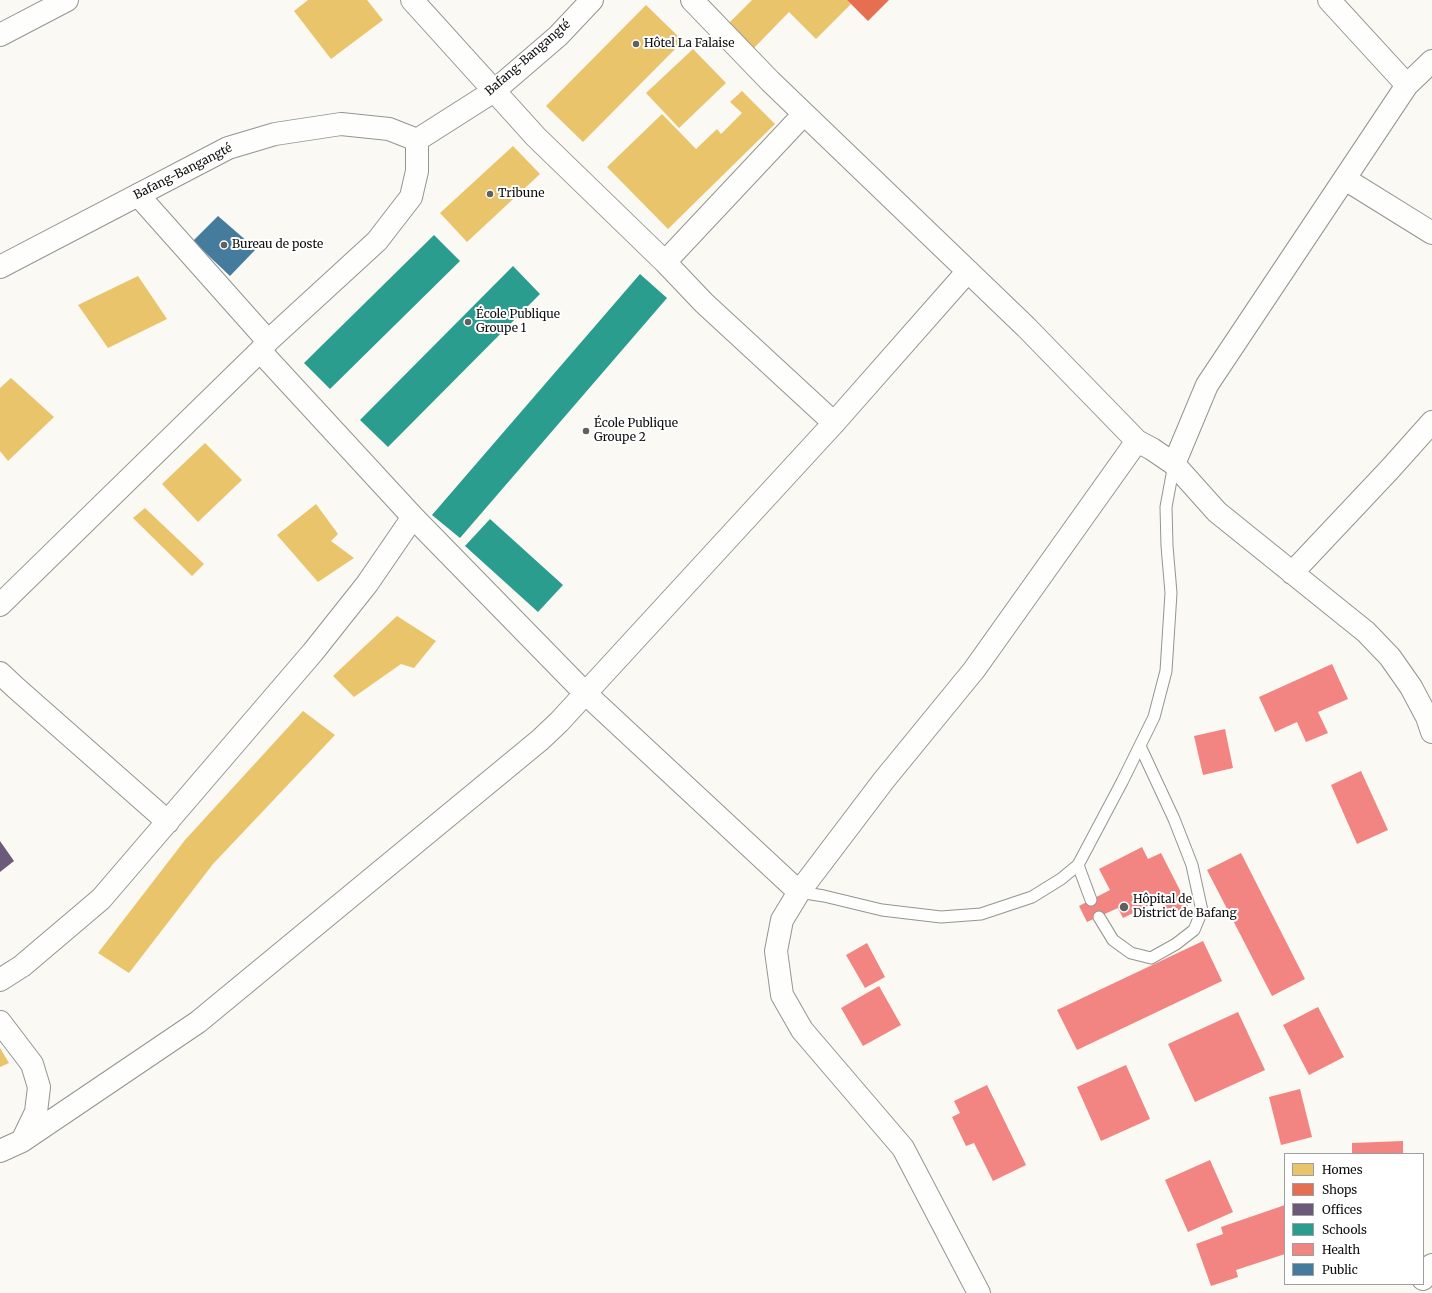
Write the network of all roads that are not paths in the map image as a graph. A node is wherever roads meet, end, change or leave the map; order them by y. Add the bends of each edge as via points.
1 (67, 0) edge
2 (412, 0) edge
3 (592, 0) edge
4 (692, 0) edge
5 (1328, 0) edge
6 (0, 35) edge
7 (1432, 61) edge
8 (1407, 85) junction
9 (494, 91) junction
10 (804, 114) junction
11 (417, 140) junction
12 (1345, 179) junction
13 (138, 195) junction
14 (1432, 234) edge
15 (665, 262) junction
16 (0, 267) edge
17 (968, 271) junction
18 (264, 346) junction
19 (1432, 422) edge
20 (834, 423) junction
21 (1137, 440) junction
22 (1174, 464) junction
23 (413, 518) junction
24 (1292, 573) junction
25 (0, 605) edge
26 (0, 673) edge
27 (585, 693) junction
28 (1432, 732) edge
29 (1140, 746) junction
30 (168, 822) junction
31 (1078, 865) junction
32 (799, 892) junction
33 (1091, 900) dead end
34 (1099, 917) dead end
35 (0, 980) edge
36 (0, 1022) edge
37 (22, 1141) junction
38 (0, 1151) edge
39 (1432, 1265) edge
40 (1424, 1277) edge
41 (979, 1293) edge

1 - 6 street
2 - 9 street
3 - 9 street, Bafang-Bangangté via 558,36
4 - 10 street
5 - 8 street
7 - 8 street
8 - 12 street
9 - 11 street, Bafang-Bangangté
9 - 15 street via 536,137
10 - 15 street
10 - 17 street
11 - 13 street, Bafang-Bangangté via 389,129 341,124 275,134 228,148
11 - 18 street via 417,171 411,197 377,241
12 - 14 street
12 - 22 street via 1207,385
13 - 16 street, Bafang-Bangangté
13 - 18 street
15 - 20 street via 704,303
17 - 20 street
17 - 21 street
18 - 23 street
18 - 25 street
19 - 24 street
20 - 27 street
21 - 22 street
21 - 32 street via 974,670 884,780
22 - 24 street via 1217,512
22 - 29 lane via 1166,507 1171,593 1166,671 1154,717
23 - 27 street
23 - 30 street via 367,584 313,652
24 - 28 street via 1366,632 1390,657 1411,687
26 - 30 street
27 - 32 street
27 - 37 street via 540,740 198,1022
29 - 31 lane
29 - 34 lane via 1192,865 1202,911 1194,930 1151,958 1131,953 1113,940
30 - 35 street via 101,899 22,966
31 - 32 lane via 1032,897 981,914 941,917 882,910
31 - 33 lane
32 - 41 street via 782,920 776,951 782,995 802,1030 903,1148
36 - 37 street via 32,1064 39,1087 36,1112
37 - 38 street
39 - 40 street

